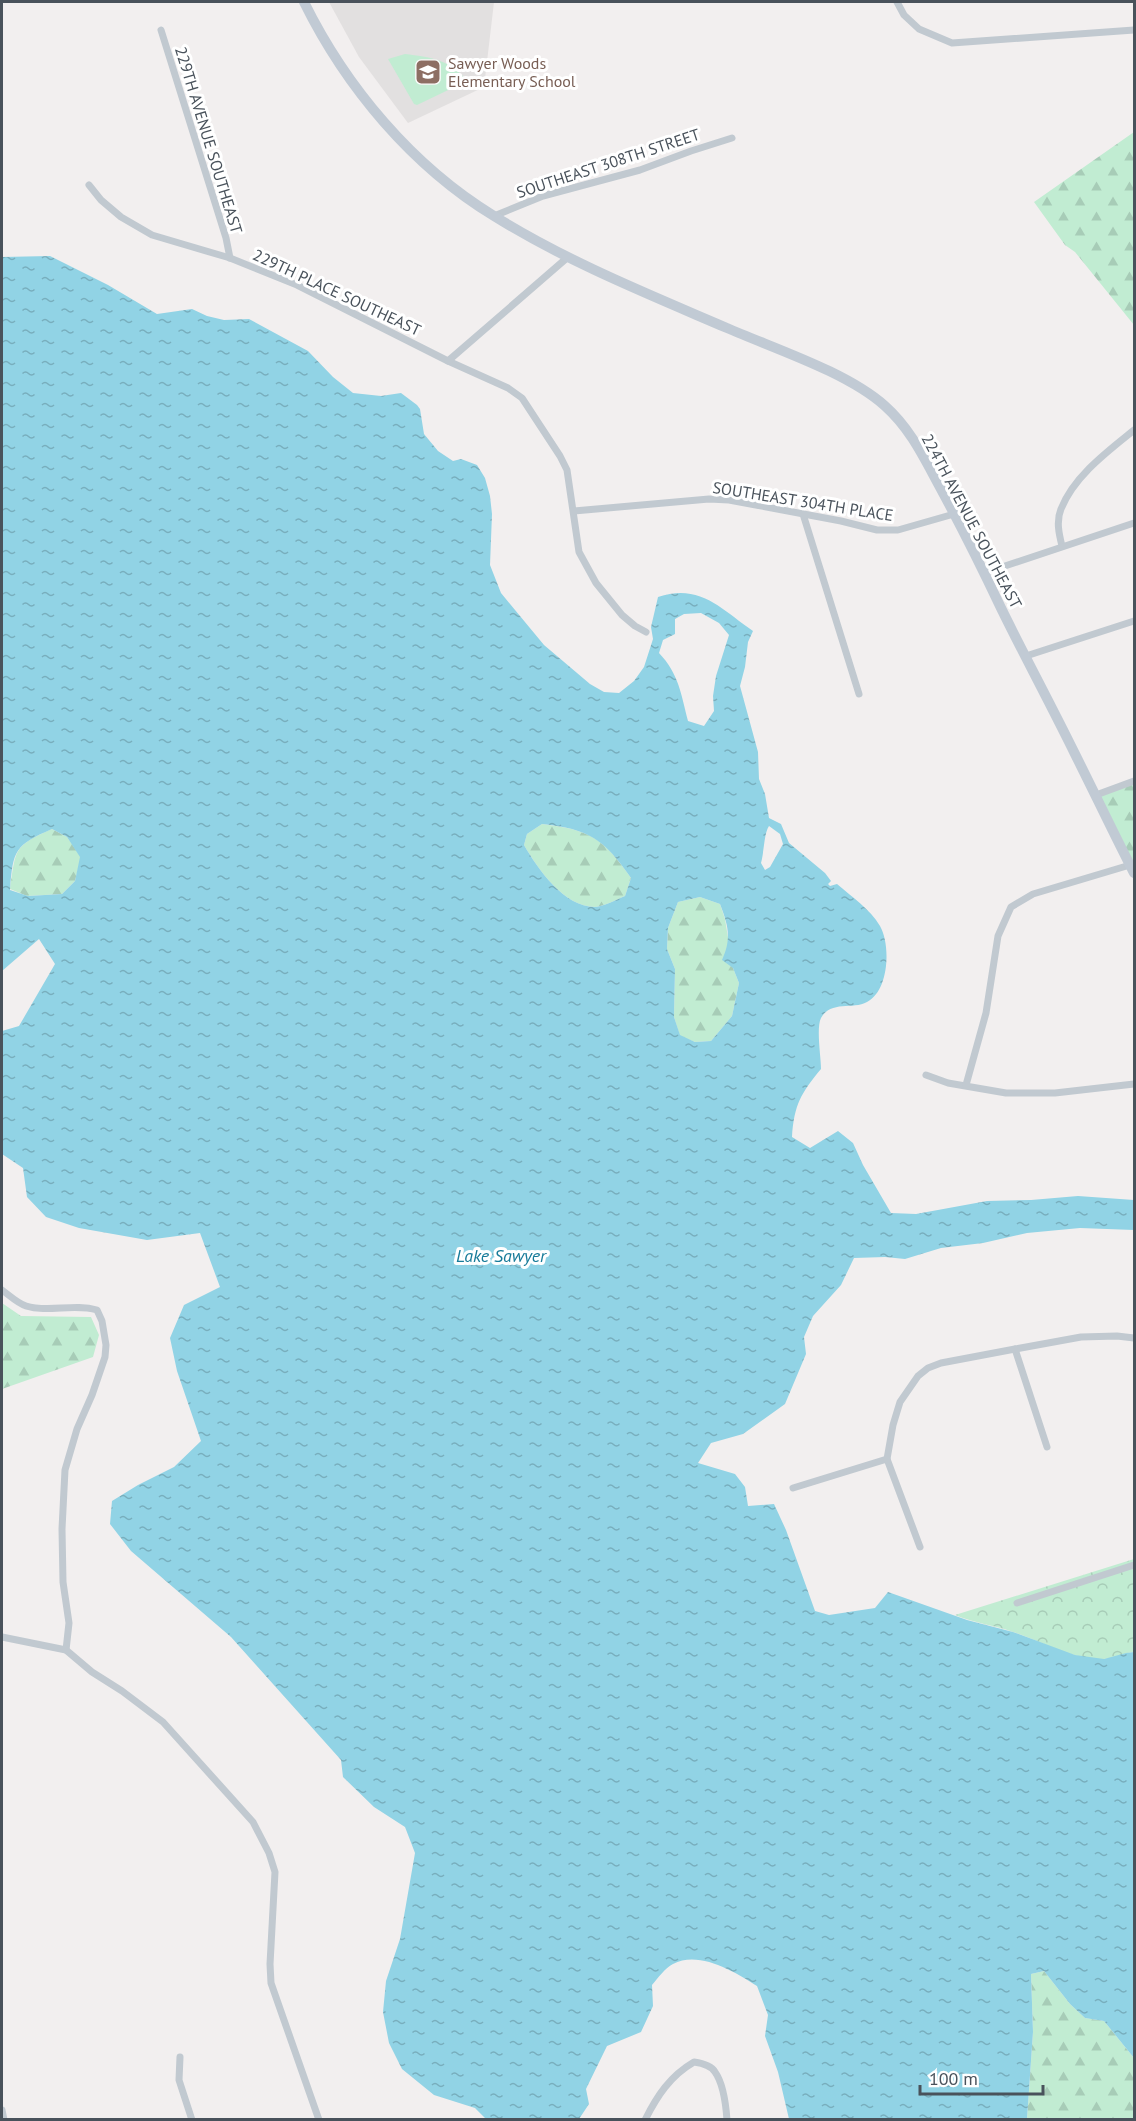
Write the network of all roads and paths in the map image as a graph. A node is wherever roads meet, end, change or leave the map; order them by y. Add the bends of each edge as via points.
1 (304, 2) edge
2 (897, 2) edge
3 (161, 30) dead end
4 (1134, 30) edge
5 (732, 138) dead end
6 (89, 185) dead end
7 (494, 216) junction
8 (568, 256) junction
9 (230, 258) junction
10 (448, 361) junction
11 (1134, 430) edge
12 (574, 511) junction
13 (954, 513) junction
14 (803, 514) junction
15 (1134, 523) edge
16 (1062, 546) junction
17 (984, 573) junction
18 (1134, 621) edge
19 (646, 632) dead end
20 (1026, 656) junction
21 (859, 694) dead end
22 (1134, 781) edge
23 (1096, 795) junction
24 (1132, 869) edge
25 (926, 1076) dead end
26 (1134, 1084) edge
27 (966, 1085) junction
28 (2, 1290) edge
29 (1134, 1338) edge
30 (1015, 1348) junction
31 (1047, 1447) dead end
32 (887, 1459) junction
33 (793, 1488) dead end
34 (920, 1547) dead end
35 (1134, 1565) edge
36 (1017, 1603) dead end
37 (2, 1637) edge
38 (66, 1650) junction
39 (180, 2057) dead end
40 (2, 2110) edge
41 (4, 2120) edge
42 (192, 2120) edge
43 (319, 2120) edge
44 (645, 2120) edge
45 (727, 2120) edge

1 - 7 street, 224TH AVENUE SOUTHEAST via 335,57 376,112 439,176
2 - 4 street via 919,29 952,44
3 - 9 street, 229TH AVENUE SOUTHEAST
5 - 7 street, SOUTHEAST 308TH STREET via 640,170 543,196
6 - 9 street, 229TH PLACE SOUTHEAST via 121,217 152,235
7 - 8 street, 224TH AVENUE SOUTHEAST
8 - 10 street
8 - 13 street, 224TH AVENUE SOUTHEAST via 816,366 870,394 905,427
9 - 10 street, 229TH PLACE SOUTHEAST via 328,300
10 - 12 street, 229TH PLACE SOUTHEAST via 508,388 522,399 567,470
11 - 16 street via 1079,479 1060,510 1058,531
12 - 14 street, SOUTHEAST 304TH PLACE via 709,499
12 - 19 street, 229TH PLACE SOUTHEAST via 579,552 596,583 622,615
13 - 14 street, SOUTHEAST 304TH PLACE via 898,530 877,530
13 - 17 street, 224TH AVENUE SOUTHEAST
14 - 21 street
15 - 16 street
16 - 17 street
17 - 20 street, 224TH AVENUE SOUTHEAST
18 - 20 street
20 - 23 street, 224TH AVENUE SOUTHEAST
22 - 23 street
23 - 24 street, 224TH AVENUE SOUTHEAST
24 - 27 street via 1033,894 1011,908 998,936 986,1013
25 - 27 street
26 - 27 street via 1055,1093 1006,1093
28 - 38 street via 34,1308 97,1310 102,1321 105,1357 64,1470 63,1582 69,1623
29 - 30 street via 1081,1337
30 - 31 street
30 - 32 street via 941,1363 918,1376 900,1402
32 - 33 street
32 - 34 street
35 - 36 street
37 - 38 street
38 - 43 street via 163,1722 241,1808 260,1835 275,1872 271,1983
39 - 42 street via 178,2080
40 - 41 street
44 - 45 street via 664,2087 694,2062 715,2072 725,2098

